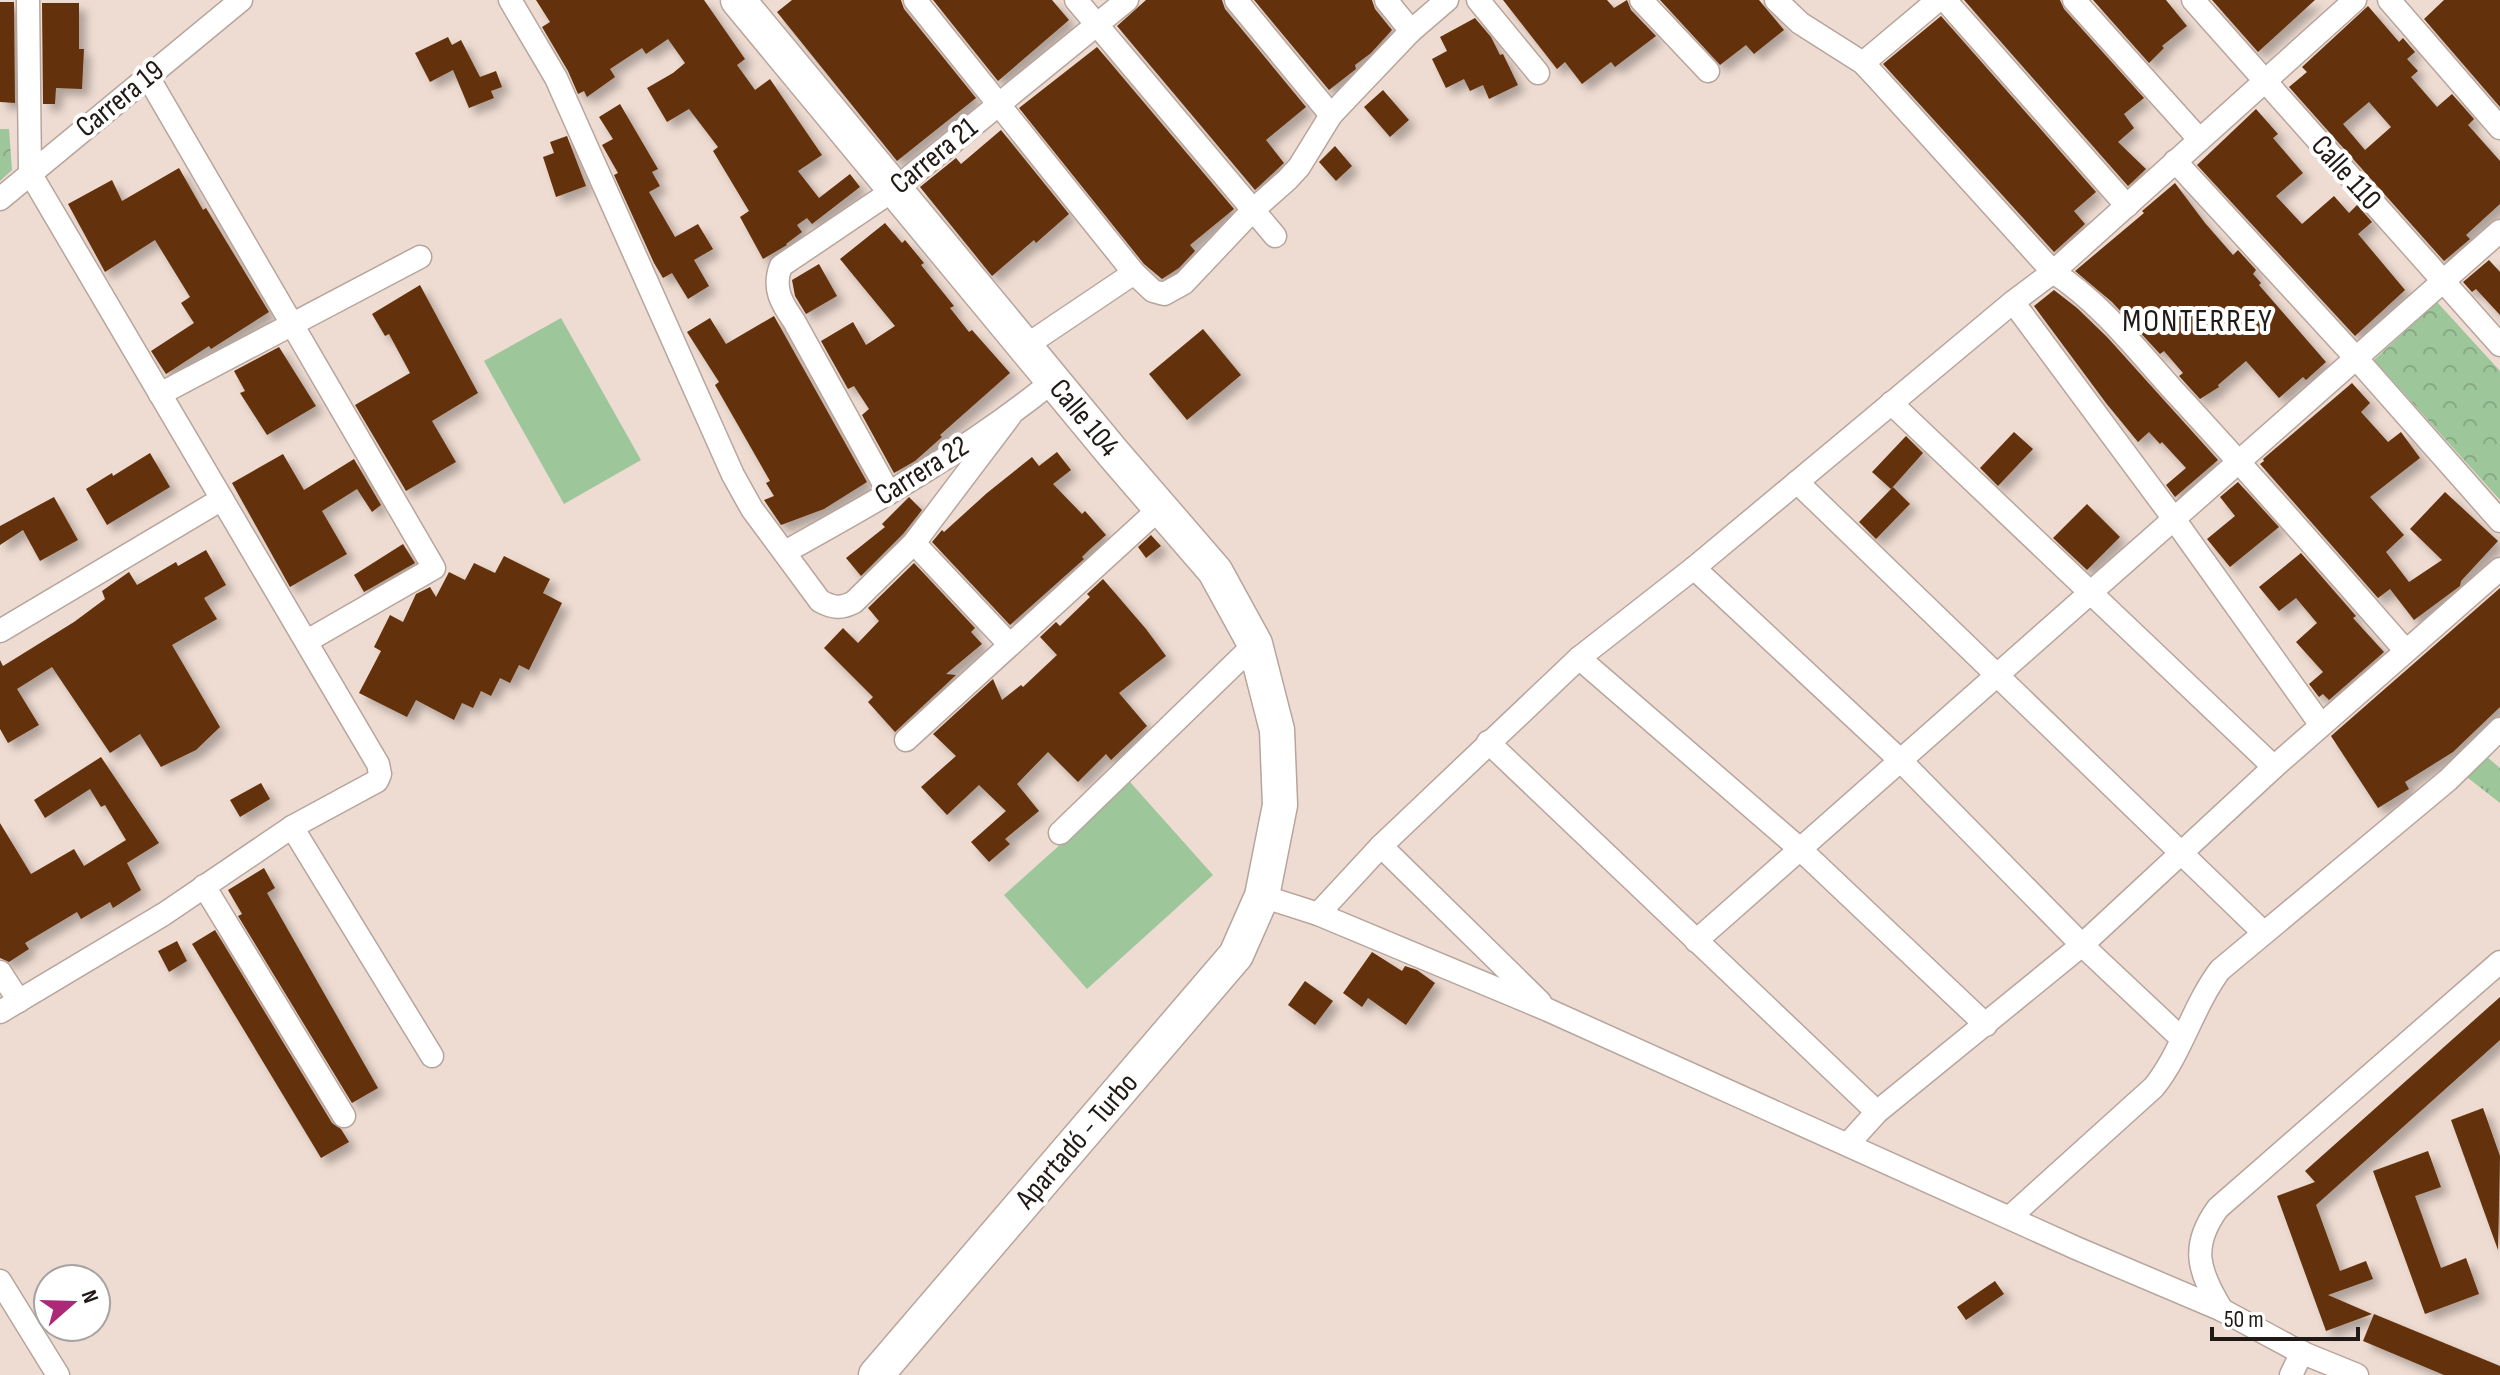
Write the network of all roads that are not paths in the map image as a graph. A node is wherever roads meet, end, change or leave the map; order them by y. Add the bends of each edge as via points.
1 (28, 0) edge
2 (241, 0) edge
3 (510, 0) edge
4 (915, 0) edge
5 (1076, 0) edge
6 (1127, 0) edge
7 (1236, 0) edge
8 (1386, 0) edge
9 (1447, 0) edge
10 (1478, 0) edge
11 (1641, 0) edge
12 (1776, 0) edge
13 (1938, 0) edge
14 (1945, 0) edge
15 (2074, 0) edge
16 (2193, 0) edge
17 (2355, 0) edge
18 (2389, 0) edge
19 (752, 5) edge
20 (1097, 25) junction
21 (1411, 31) junction
22 (1863, 63) junction
23 (1708, 71) dead end
24 (1538, 73) dead end
25 (148, 77) junction
26 (2264, 81) junction
27 (999, 105) junction
28 (1331, 115) junction
29 (2500, 128) edge
30 (2199, 139) junction
31 (2175, 161) junction
32 (30, 173) junction
33 (895, 189) junction
34 (0, 199) edge
35 (2127, 206) junction
36 (1253, 210) junction
37 (2500, 231) edge
38 (1275, 236) dead end
39 (420, 257) dead end
40 (2053, 272) junction
41 (1134, 273) junction
42 (2443, 281) junction
43 (2013, 302) junction
44 (292, 324) junction
45 (2500, 345) edge
46 (1024, 347) junction
47 (2356, 358) junction
48 (1053, 381) junction
49 (160, 394) junction
50 (1891, 403) junction
51 (1010, 416) junction
52 (2239, 461) junction
53 (1797, 482) junction
54 (889, 493) junction
55 (222, 499) junction
56 (1160, 508) junction
57 (2174, 519) junction
58 (2500, 521) edge
59 (914, 543) junction
60 (785, 552) junction
61 (1694, 568) junction
62 (2500, 569) edge
63 (2091, 592) junction
64 (0, 631) edge
65 (307, 641) junction
66 (1255, 644) junction
67 (1010, 645) junction
68 (2405, 650) junction
69 (1579, 658) junction
70 (1998, 674) junction
71 (2321, 725) junction
72 (2500, 729) edge
73 (906, 740) dead end
74 (1488, 742) junction
75 (1900, 760) junction
76 (2274, 767) junction
77 (292, 827) junction
78 (1060, 833) dead end
79 (1381, 846) junction
80 (1800, 849) junction
81 (2182, 853) junction
82 (204, 886) junction
83 (1262, 896) junction
84 (1318, 914) junction
85 (2263, 932) junction
86 (1696, 941) junction
87 (2082, 945) junction
88 (2500, 962) edge
89 (0, 972) edge
90 (9, 1007) edge
91 (1548, 1010) junction
92 (1986, 1025) junction
93 (2182, 1039) junction
94 (432, 1056) dead end
95 (1877, 1112) junction
96 (344, 1116) dead end
97 (1848, 1144) junction
98 (2010, 1217) junction
99 (0, 1281) edge
100 (2222, 1310) junction
101 (2302, 1352) junction
102 (58, 1375) edge
103 (876, 1375) edge
104 (2291, 1375) edge
105 (2357, 1375) edge

1 - 32 street
2 - 25 street, Carrera 19
3 - 60 street via 556,78 733,475
4 - 27 street
5 - 20 street
6 - 20 street, Carrera 21
7 - 28 street
8 - 21 street
9 - 21 street
10 - 24 street
11 - 23 street
12 - 22 street via 1800,23
13 - 22 street
14 - 35 street
15 - 30 street
16 - 26 street, Calle 110
17 - 26 street
18 - 29 street
19 - 33 main road, Calle 104
20 - 27 street, Carrera 21
20 - 36 street
21 - 28 street
22 - 40 street
25 - 32 street, Carrera 19
25 - 44 street
26 - 30 street
26 - 42 street, Calle 110
27 - 33 street, Carrera 21
27 - 41 street
28 - 36 street via 1299,167
30 - 31 street
31 - 35 street
31 - 47 street
32 - 34 street, Carrera 19
32 - 49 street
33 - 46 main road, Calle 104
33 - 54 street, Carrera 21 via 781,266 777,276 783,305
35 - 40 street
36 - 38 street
36 - 41 street via 1175,289 1153,291
37 - 42 street
39 - 44 street
40 - 43 street
40 - 52 street via 2116,328
41 - 46 street
42 - 45 street, Calle 110
42 - 47 street
43 - 50 street
43 - 57 street
44 - 49 street
44 - 65 street via 434,568
46 - 48 main road, Calle 104
47 - 52 street
47 - 58 street
48 - 51 street, Carrera 22
48 - 56 main road, Calle 104
49 - 55 street
50 - 53 street
50 - 63 street
51 - 54 street, Carrera 22
51 - 59 street
52 - 57 street
52 - 68 street
53 - 61 street
53 - 70 street
54 - 60 street, Carrera 22
55 - 64 street
55 - 65 street
56 - 66 main road, Calle 104 via 1215,571
56 - 67 street
57 - 63 street
57 - 71 street
59 - 60 street via 845,607 820,601
59 - 67 street
61 - 69 street
61 - 75 street
62 - 68 street
63 - 70 street
63 - 76 street
65 - 77 street via 380,774 377,781
66 - 78 street
66 - 83 main road, Calle 104 via 1277,730 1280,790
67 - 73 street
68 - 71 street
69 - 74 street
69 - 80 street
70 - 75 street
70 - 81 street
71 - 76 street
72 - 85 street via 2448,780
74 - 79 street
74 - 86 street
75 - 80 street
75 - 87 street
76 - 81 street
77 - 82 street
77 - 94 street
79 - 84 street
79 - 91 street
80 - 86 street
80 - 92 street
81 - 85 street
81 - 87 street
82 - 90 street
82 - 96 street
83 - 84 street
83 - 103 main road, Apartadó - Turbo via 1236,955
84 - 91 street
85 - 93 street via 2220,970
86 - 95 street
87 - 92 street
87 - 93 street
88 - 100 street via 2218,1208 2205,1225 2200,1262
89 - 90 street
91 - 97 street
92 - 95 street
93 - 98 street via 2154,1087
95 - 97 street
97 - 98 street
98 - 100 street
99 - 102 street
100 - 101 street
101 - 104 street
101 - 105 street

